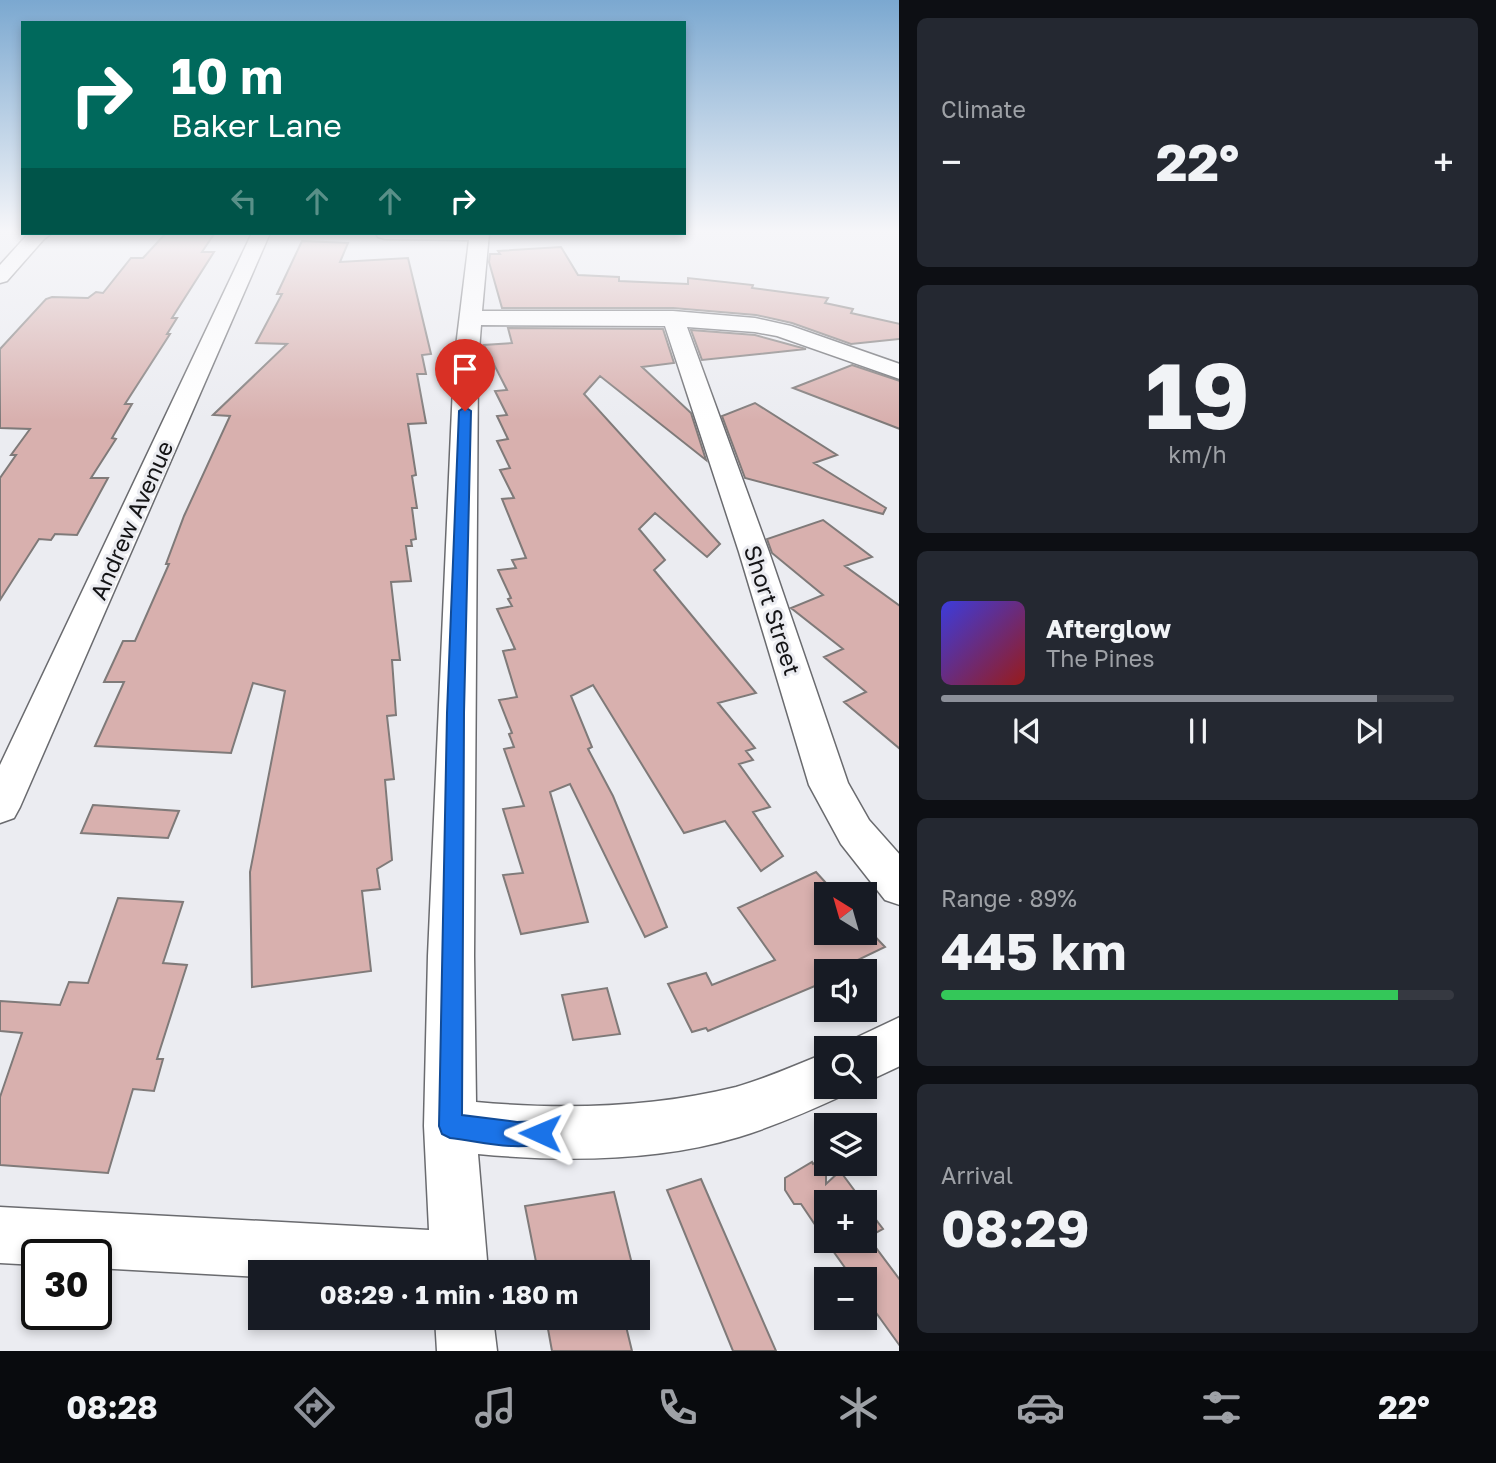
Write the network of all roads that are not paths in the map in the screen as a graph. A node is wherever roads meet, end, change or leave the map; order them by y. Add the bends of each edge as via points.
1 (233, 294) edge
2 (473, 294) edge
3 (470, 318) junction
4 (673, 318) junction
5 (899, 372) edge
6 (0, 807) edge
7 (899, 887) edge
8 (899, 1040) edge
9 (877, 1052) edge
10 (814, 1084) edge
11 (450, 1126) junction
12 (0, 1235) edge
13 (370, 1260) edge
14 (459, 1260) edge
15 (465, 1330) edge
16 (467, 1351) edge

1 - 6 street, Andrew Avenue
2 - 3 street
3 - 4 street
3 - 11 street via 456,713
4 - 5 street via 782,331
4 - 7 street, Short Street via 829,785 855,832
8 - 9 street
10 - 11 street via 721,1116 632,1130 517,1133
11 - 14 street
12 - 13 street
15 - 16 street

